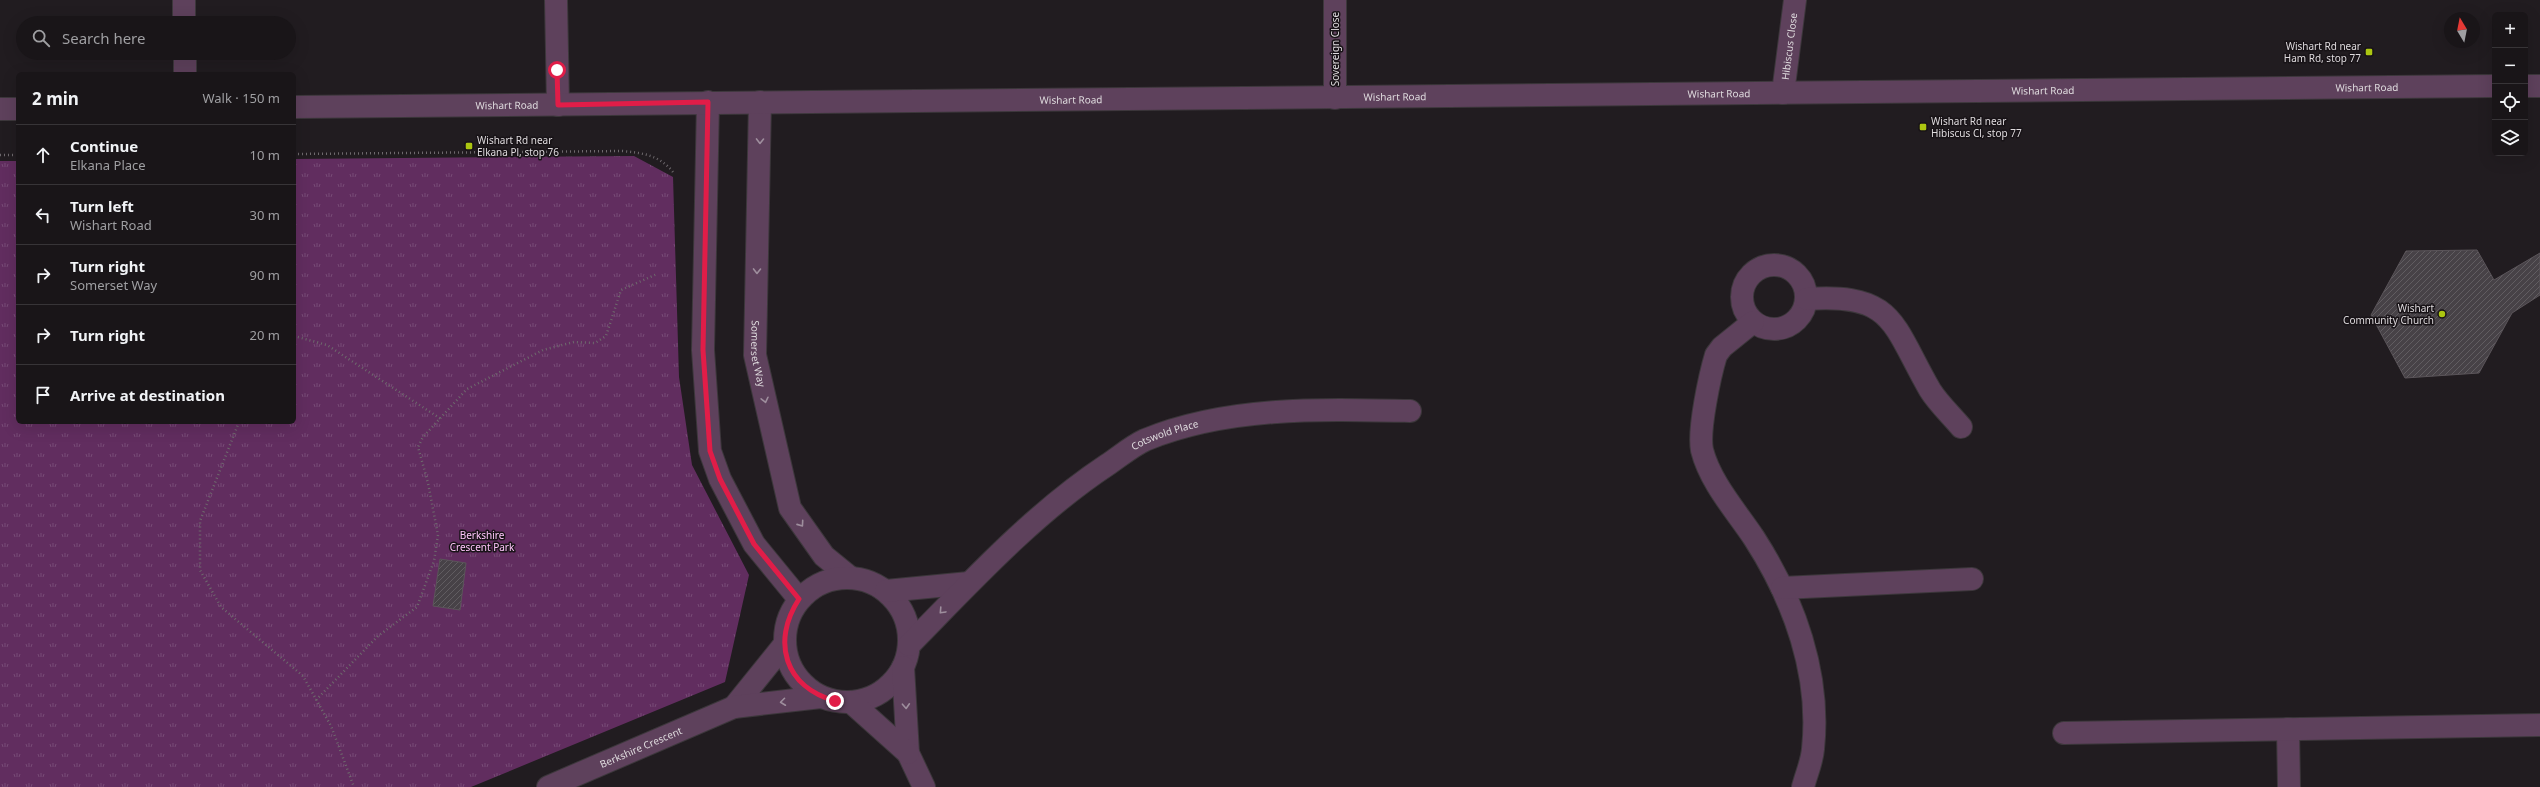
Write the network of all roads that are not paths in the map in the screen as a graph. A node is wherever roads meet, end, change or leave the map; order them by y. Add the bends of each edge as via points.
1 (184, 0) edge
2 (556, 0) edge
3 (1335, 0) edge
4 (1795, 0) edge
5 (184, 16) edge
6 (185, 60) edge
7 (185, 72) edge
8 (2492, 86) edge
9 (2528, 86) edge
10 (2540, 86) edge
11 (1783, 93) junction
12 (1335, 98) junction
13 (708, 102) junction
14 (760, 102) junction
15 (558, 105) junction
16 (296, 107) edge
17 (0, 109) edge
18 (16, 109) edge
19 (1807, 299) junction
20 (1753, 322) junction
21 (1410, 411) dead end
22 (1961, 428) dead end
23 (851, 578) junction
24 (1972, 579) dead end
25 (969, 583) junction
26 (1782, 588) junction
27 (886, 591) junction
28 (799, 599) junction
29 (784, 645) junction
30 (909, 645) junction
31 (903, 667) junction
32 (821, 697) junction
33 (851, 702) junction
34 (734, 708) junction
35 (2540, 725) edge
36 (2288, 729) junction
37 (2064, 733) dead end
38 (908, 753) junction
39 (548, 787) edge
40 (924, 787) edge
41 (1803, 787) edge
42 (2289, 787) edge

1 - 5 street
2 - 15 street
3 - 12 street, Sovereign Close
4 - 11 street, Hibiscus Close
6 - 7 street
8 - 11 street, Wishart Road
9 - 10 street
11 - 12 street, Wishart Road
12 - 14 street, Wishart Road
13 - 14 street, Wishart Road
13 - 15 street, Wishart Road
13 - 28 street via 703,350 710,451 720,479 754,544
14 -> 23 street, Somerset Way via 755,355 790,508 824,556
15 - 16 street, Wishart Road
17 - 18 street
19 - 20 street via 1805,309 1791,325 1771,330
19 - 20 street via 1802,279 1795,272 1784,266 1762,267 1745,282 1742,292 1746,313
19 - 22 street via 1838,297 1860,300 1881,311 1893,322 1931,392
20 - 26 street via 1716,355 1702,429 1702,449 1713,476 1774,570
21 - 25 street, Cotswold Place via 1334,409 1272,413 1203,422 1144,441 1073,488
23 - 27 street via 870,582
23 - 28 street via 832,579 814,587
24 - 26 street
25 - 27 street
25 -> 30 street, Cotswold Place
26 - 41 street via 1807,659 1815,699 1813,750
27 - 30 street via 900,606 908,625
28 - 29 street via 790,613
29 - 32 street via 788,662 796,676 807,688
29 - 34 street, Berkshire Crescent
30 - 31 street
31 - 33 street via 894,681 882,692 867,699
31 -> 38 street
32 - 33 street
32 -> 34 street, Berkshire Crescent
33 - 38 street
34 - 39 street, Berkshire Crescent
35 - 36 street
36 - 37 street
36 - 42 street
38 - 40 street

